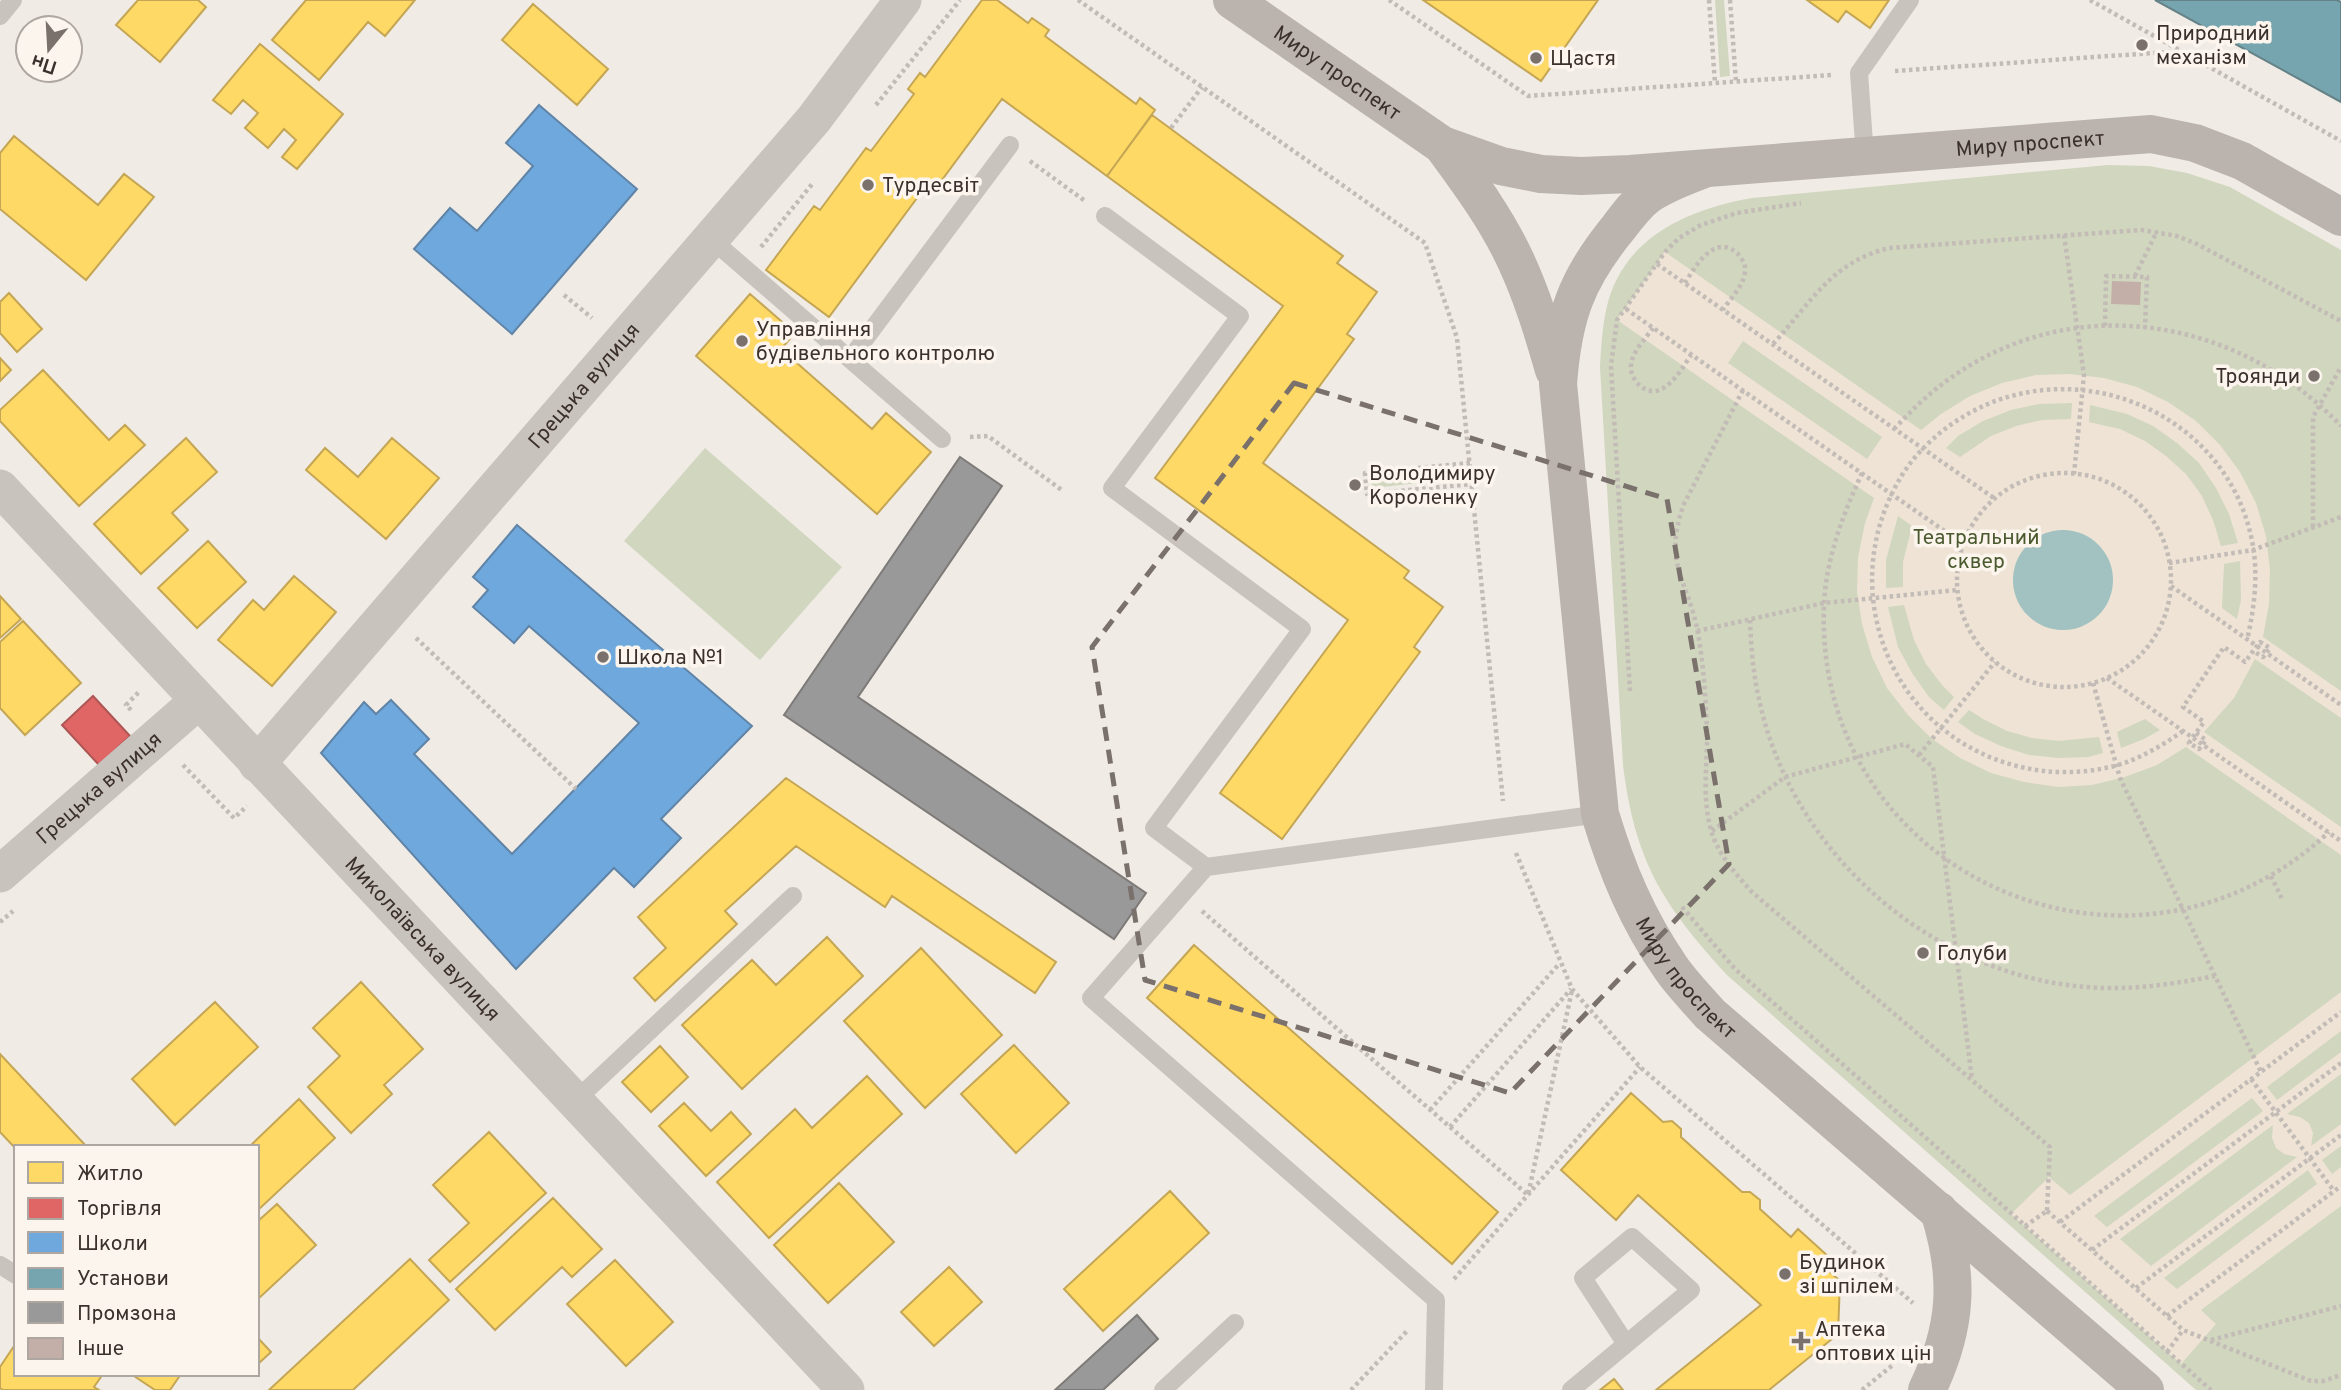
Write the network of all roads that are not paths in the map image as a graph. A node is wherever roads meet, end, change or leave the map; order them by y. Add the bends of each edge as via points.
1 (13, 0) edge
2 (903, 0) edge
3 (1232, 0) edge
4 (1910, 0) edge
5 (0, 16) edge
6 (1010, 145) road end
7 (1442, 145) junction
8 (1865, 157) junction
9 (1702, 170) junction
10 (1105, 216) road end
11 (2341, 217) edge
12 (711, 239) junction
13 (850, 359) junction
14 (1558, 384) junction
15 (942, 439) dead end
16 (0, 488) edge
17 (198, 701) junction
18 (257, 764) junction
19 (1600, 814) junction
20 (1206, 867) junction
21 (0, 874) edge
22 (793, 896) dead end
23 (575, 1101) junction
24 (1939, 1211) junction
25 (1235, 1323) dead end
26 (1626, 1344) junction
27 (846, 1390) edge
28 (1163, 1390) edge
29 (1434, 1390) edge
30 (1571, 1390) edge
31 (1927, 1390) edge
32 (2145, 1390) edge

1 - 5 lane
2 - 12 street, Грецька вулиця via 814,119
3 - 7 main road, Миру проспект
4 - 8 lane via 1859,73
6 - 13 lane
7 - 9 main road, Миру проспект via 1501,166 1541,174
7 - 14 main road, Миру проспект via 1482,199 1514,258 1540,320
8 - 9 main road, Миру проспект
8 - 11 main road, Миру проспект via 2151,134 2242,161
9 - 14 main road, Миру проспект via 1668,183 1643,200 1598,252 1571,306
10 - 20 lane via 1240,316 1112,488 1302,629 1154,828
12 - 13 lane
12 - 18 street, Грецька вулиця
13 - 15 lane
14 - 19 main road, Миру проспект
16 - 17 street, Миколаївська вулиця
17 - 18 street, Миколаївська вулиця
17 - 21 street, Грецька вулиця
18 - 23 street, Миколаївська вулиця
19 - 20 lane
19 - 24 main road, Миру проспект via 1617,869 1641,921 1672,970 1710,1014
20 - 29 lane via 1091,998 1436,1300
22 - 23 lane
23 - 27 street, Миколаївська вулиця
24 - 31 main road via 1952,1261 1952,1311 1942,1355
24 - 32 main road, Миру проспект
25 - 28 lane
26 - 26 lane via 1691,1290 1632,1237 1583,1278
26 - 30 lane

